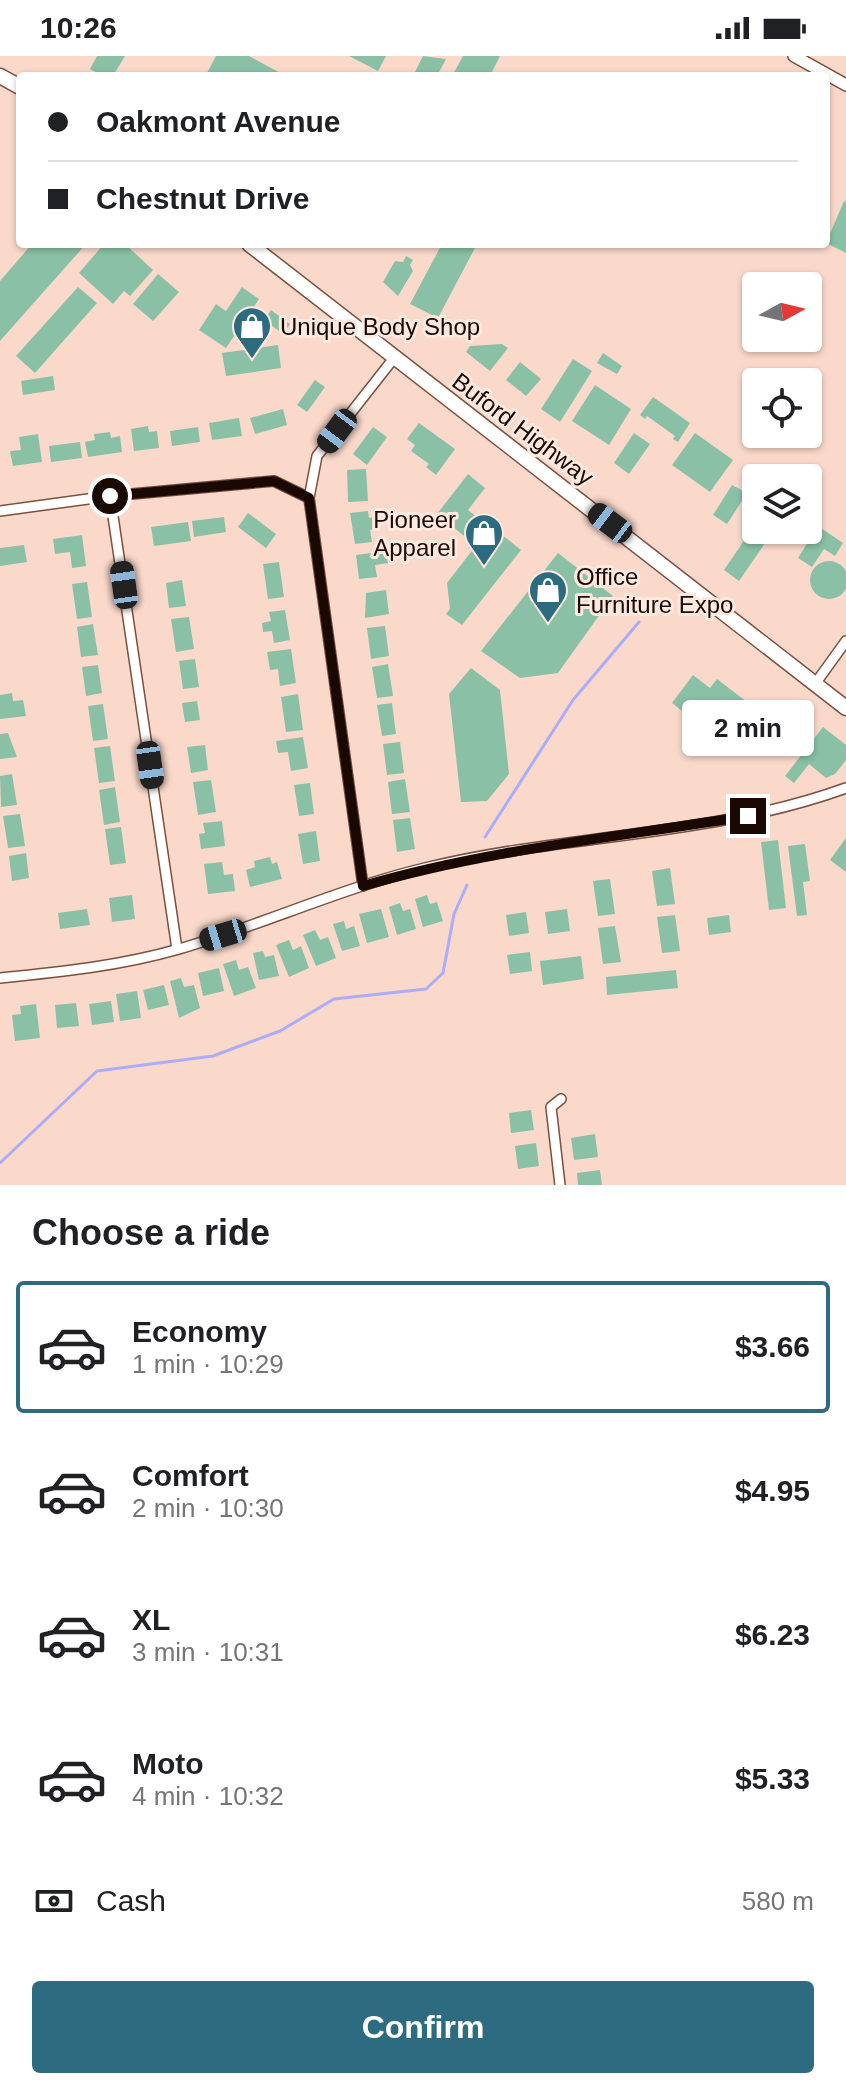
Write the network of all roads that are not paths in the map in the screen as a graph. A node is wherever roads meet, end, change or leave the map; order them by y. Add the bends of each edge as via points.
1 (794, 56) edge
2 (823, 72) edge
3 (254, 248) edge
4 (394, 358) junction
5 (110, 496) junction
6 (309, 498) junction
7 (0, 511) edge
8 (846, 641) edge
9 (815, 684) junction
10 (846, 708) edge
11 (846, 788) edge
12 (363, 886) junction
13 (177, 949) junction
14 (0, 978) edge
15 (561, 1099) dead end
16 (560, 1185) edge

1 - 2 street
3 - 4 main road, Buford Highway
4 - 6 street via 317,456
4 - 9 main road, Buford Highway
5 - 6 street via 274,481
5 - 7 street
5 - 13 street
6 - 12 street
8 - 9 street
9 - 10 main road, Buford Highway
11 - 12 street via 766,812 506,851
12 - 13 street
13 - 14 street via 95,968
15 - 16 street via 551,1107

